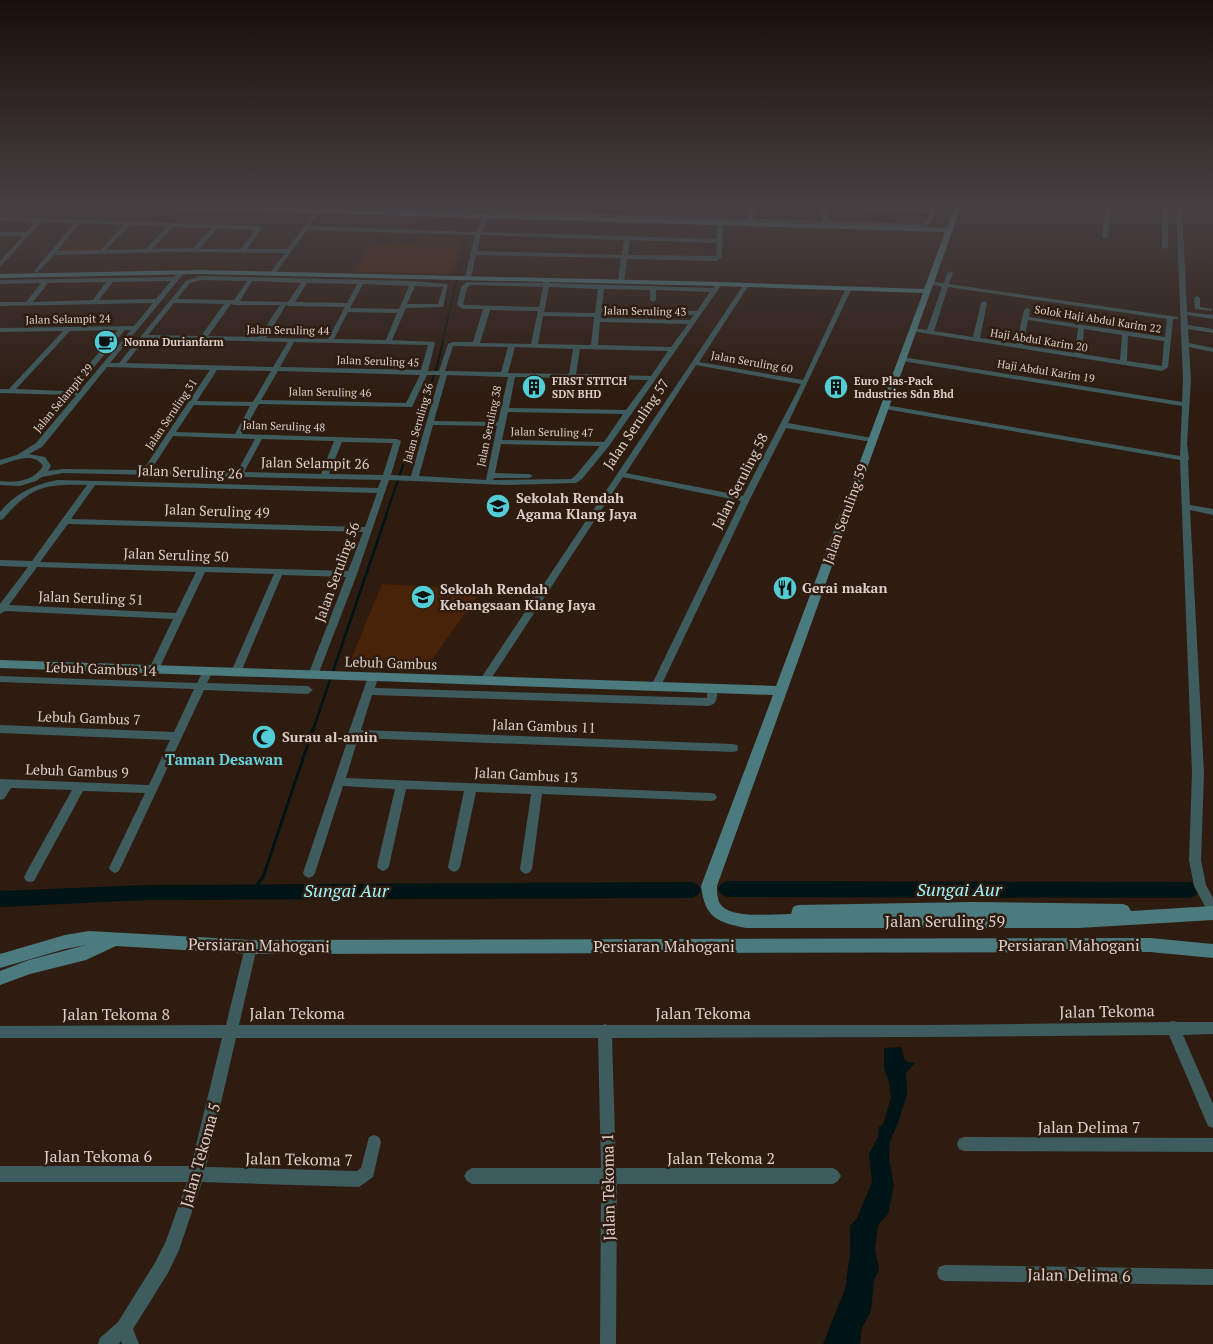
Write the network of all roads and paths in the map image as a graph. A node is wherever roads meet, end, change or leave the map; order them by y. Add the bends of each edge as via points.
1 (275, 270) edge
2 (469, 270) edge
3 (622, 270) edge
4 (934, 270) edge
5 (1181, 270) edge
6 (166, 272) junction
7 (182, 272) junction
8 (200, 272) junction
9 (950, 273) dead end
10 (272, 274) junction
11 (0, 276) edge
12 (467, 279) junction
13 (111, 280) junction
14 (174, 280) junction
15 (251, 280) junction
16 (46, 281) junction
17 (305, 281) junction
18 (621, 281) junction
19 (0, 282) edge
20 (361, 282) junction
21 (547, 282) junction
22 (413, 283) junction
23 (746, 285) junction
24 (946, 285) junction
25 (601, 287) junction
26 (716, 287) junction
27 (928, 287) junction
28 (653, 288) junction
29 (849, 288) junction
30 (1197, 298) dead end
31 (158, 300) junction
32 (653, 300) dead end
33 (173, 301) junction
34 (95, 302) junction
35 (232, 302) junction
36 (28, 303) junction
37 (984, 303) dead end
38 (0, 304) edge
39 (287, 304) junction
40 (347, 307) junction
41 (487, 308) junction
42 (402, 309) junction
43 (1028, 310) dead end
44 (1213, 310) edge
45 (541, 311) junction
46 (699, 313) junction
47 (598, 315) junction
48 (1170, 317) junction
49 (1213, 317) edge
50 (1026, 318) junction
51 (1183, 319) junction
52 (692, 322) junction
53 (1081, 326) junction
54 (123, 328) junction
55 (136, 328) junction
56 (68, 329) junction
57 (0, 330) edge
58 (9, 330) junction
59 (913, 330) junction
60 (1213, 331) edge
61 (930, 332) junction
62 (1125, 333) junction
63 (144, 337) junction
64 (203, 338) junction
65 (0, 339) edge
66 (261, 340) junction
67 (292, 340) junction
68 (976, 340) junction
69 (1168, 340) junction
70 (330, 341) junction
71 (388, 342) junction
72 (476, 344) junction
73 (1185, 344) junction
74 (512, 345) junction
75 (534, 346) junction
76 (577, 346) junction
77 (1019, 346) junction
78 (594, 347) junction
79 (674, 349) junction
80 (1213, 350) edge
81 (1078, 356) junction
82 (902, 359) junction
83 (694, 363) junction
84 (1123, 363) junction
85 (105, 365) junction
86 (120, 366) junction
87 (215, 368) junction
88 (275, 369) junction
89 (426, 373) junction
90 (442, 374) junction
91 (509, 377) junction
92 (572, 377) junction
93 (650, 380) junction
94 (805, 383) junction
95 (0, 392) edge
96 (10, 392) junction
97 (68, 393) junction
98 (82, 393) junction
99 (192, 403) junction
100 (256, 403) junction
101 (1186, 405) junction
102 (885, 406) junction
103 (504, 410) junction
104 (627, 412) junction
105 (429, 423) junction
106 (501, 424) junction
107 (784, 425) junction
108 (171, 434) junction
109 (237, 436) junction
110 (260, 436) junction
111 (339, 439) junction
112 (872, 440) junction
113 (397, 441) joint
114 (497, 442) junction
115 (606, 444) junction
116 (39, 445) junction
117 (20, 456) junction
118 (37, 456) junction
119 (1185, 459) junction
120 (0, 464) edge
121 (47, 466) junction
122 (63, 471) junction
123 (146, 472) junction
124 (236, 474) junction
125 (620, 474) junction
126 (39, 475) junction
127 (324, 476) junction
128 (580, 477) junction
129 (390, 478) junction
130 (410, 478) junction
131 (490, 478) junction
132 (0, 483) edge
133 (16, 483) junction
134 (93, 483) junction
135 (226, 487) junction
136 (382, 490) junction
137 (0, 493) edge
138 (746, 499) junction
139 (1186, 507) junction
140 (1213, 512) edge
141 (0, 517) edge
142 (66, 521) junction
143 (368, 530) junction
144 (0, 562) edge
145 (34, 564) junction
146 (202, 569) junction
147 (279, 572) junction
148 (352, 574) junction
149 (1, 610) edge
150 (179, 616) junction
151 (0, 664) edge
152 (154, 669) junction
153 (208, 671) junction
154 (236, 672) junction
155 (318, 675) junction
156 (373, 677) junction
157 (0, 680) edge
158 (485, 680) junction
159 (547, 683) junction
160 (656, 686) junction
161 (200, 687) junction
162 (712, 689) junction
163 (308, 690) dead end
164 (368, 691) junction
165 (780, 691) junction
166 (544, 697) junction
167 (0, 729) edge
168 (353, 734) junction
169 (177, 736) junction
170 (733, 748) dead end
171 (339, 782) junction
172 (4, 783) edge
173 (402, 784) junction
174 (80, 786) junction
175 (471, 787) junction
176 (153, 789) junction
177 (537, 789) junction
178 (0, 796) edge
179 (711, 797) dead end
180 (383, 866) dead end
181 (454, 867) dead end
182 (115, 868) dead end
183 (526, 869) dead end
184 (309, 873) dead end
185 (30, 877) dead end
186 (1213, 912) edge
187 (114, 940) junction
188 (251, 947) junction
189 (1213, 951) edge
190 (0, 961) edge
191 (0, 978) edge
192 (1172, 1027) junction
193 (1213, 1028) edge
194 (232, 1030) junction
195 (605, 1030) junction
196 (0, 1032) edge
197 (1213, 1121) edge
198 (374, 1142) dead end
199 (964, 1144) dead end
200 (1213, 1145) edge
201 (0, 1174) edge
202 (197, 1174) junction
203 (472, 1176) dead end
204 (608, 1176) junction
205 (833, 1176) dead end
206 (944, 1273) dead end
207 (1213, 1277) edge
208 (124, 1328) junction
209 (106, 1344) edge
210 (131, 1344) edge
211 (608, 1344) edge

1 - 10 street
2 - 12 street
3 - 18 street
4 - 27 main road, Jalan Seruling 59
5 - 51 street
6 - 7 main road
6 - 11 main road
6 - 14 main road
7 - 8 main road
7 - 14 street, Jalan Selampit 29
8 - 10 main road
8 - 14 main road
9 - 24 street
10 - 12 main road
12 - 21 main road
12 - 41 street via 460,305
13 - 14 street
13 - 16 street
13 - 34 street
14 - 31 street, Jalan Selampit 29
15 - 17 street
15 - 33 street via 200,278 188,282
15 - 35 street
16 - 19 street
16 - 36 street
17 - 20 street
17 - 39 street
18 - 21 main road
18 - 26 main road
20 - 22 street
20 - 40 street
21 - 25 street
21 - 45 street
22 - 42 street
22 - 42 street via 446,285 443,304
23 - 26 main road
23 - 29 main road
23 - 83 street, Jalan Seruling 57
24 - 27 street
24 - 48 street
24 - 61 street
25 - 28 street
25 - 47 street
26 - 28 street
26 - 46 street, Jalan Seruling 57
27 - 29 main road
27 - 59 main road, Jalan Seruling 59
28 - 32 street
29 - 94 street, Jalan Seruling 58
30 - 44 street via 1197,308
31 - 34 street
31 - 55 street, Jalan Selampit 29
33 - 35 street
33 - 63 street
34 - 36 street
35 - 39 street
35 - 64 street
36 - 38 street
37 - 68 street
39 - 40 street
39 - 66 street
40 - 42 street
40 - 70 street
41 - 45 street
41 - 72 street
42 - 71 street
43 - 50 street
45 - 47 street
45 - 75 street
46 - 47 street, Jalan Seruling 43
46 - 52 street, Jalan Seruling 57
47 - 52 street, Jalan Seruling 43
47 - 78 street
48 - 51 street
48 - 69 street
49 - 51 street
50 - 53 street, Solok Haji Abdul Karim 22
50 - 77 street
51 - 60 street
51 - 73 street
52 - 79 street, Jalan Seruling 57
53 - 62 street, Solok Haji Abdul Karim 22
53 - 81 street
54 - 55 street, Jalan Selampit 24
54 - 56 street, Jalan Selampit 24
54 - 97 street, Jalan Selampit 29
55 - 85 street, Jalan Selampit 29
56 - 58 street, Jalan Selampit 24
56 - 96 street
57 - 58 street, Jalan Selampit 24
58 - 65 street
59 - 61 street, Haji Abdul Karim 20
59 - 82 main road, Jalan Seruling 59
61 - 68 street, Haji Abdul Karim 20
62 - 69 street, Solok Haji Abdul Karim 22
62 - 84 street
63 - 64 street, Jalan Seruling 44
63 - 86 street
64 - 66 street, Jalan Seruling 44
66 - 67 street, Jalan Seruling 44
67 - 70 street, Jalan Seruling 44
67 - 88 street
68 - 77 street, Haji Abdul Karim 20
69 - 84 street, Haji Abdul Karim 20 via 1165,367 1162,369
70 - 71 street, Jalan Seruling 44
71 - 89 street, Jalan Seruling 44 via 432,343
72 - 74 street
72 - 90 street via 450,346
73 - 80 street
73 - 101 street
74 - 75 street
74 - 91 street, Jalan Seruling 38
75 - 76 street
76 - 78 street
76 - 92 street
77 - 81 street, Haji Abdul Karim 20
78 - 79 street
79 - 93 street, Jalan Seruling 57
81 - 84 street, Haji Abdul Karim 20
82 - 101 street, Haji Abdul Karim 19
82 - 102 main road, Jalan Seruling 59
83 - 94 street, Jalan Seruling 60
83 - 125 street, Jalan Seruling 57
85 - 86 street, Jalan Seruling 45
85 - 98 street, Jalan Selampit 29
86 - 87 street, Jalan Seruling 45
87 - 88 street, Jalan Seruling 45
87 - 99 street, Jalan Seruling 31
88 - 89 street, Jalan Seruling 45
88 - 100 street
89 - 90 street, Jalan Seruling 45
89 - 100 street, Jalan Seruling 46 via 409,405
90 - 91 street, Jalan Seruling 45
90 - 105 street, Jalan Seruling 36
91 - 92 street, Jalan Seruling 45
91 - 93 street, Jalan Seruling 45
91 - 103 street, Jalan Seruling 38
92 - 93 street, Jalan Seruling 45
93 - 104 street, Jalan Seruling 57
94 - 107 street, Jalan Seruling 58
95 - 96 street
96 - 97 street
97 - 98 street
98 - 116 street, Jalan Selampit 29
99 - 100 street, Jalan Seruling 46
99 - 108 street, Jalan Seruling 31
100 - 109 street
101 - 119 street
102 - 112 main road, Jalan Seruling 59
102 - 119 street
103 - 104 street, Jalan Seruling 47
103 - 106 street, Jalan Seruling 38
104 - 115 street, Jalan Seruling 57
105 - 106 street
105 - 130 street, Jalan Seruling 36
106 - 114 street, Jalan Seruling 38
107 - 112 street
107 - 138 street, Jalan Seruling 58
108 - 109 street, Jalan Seruling 48
108 - 123 street, Jalan Seruling 31
109 - 110 street, Jalan Seruling 48
110 - 111 street, Jalan Seruling 48
110 - 124 street
111 - 113 street, Jalan Seruling 48
111 - 127 street
112 - 165 main road, Jalan Seruling 59
113 - 129 street, Jalan Seruling 56
114 - 115 street, Jalan Seruling 47
114 - 131 street, Jalan Seruling 38
115 - 128 street, Jalan Seruling 57
116 - 117 street, Jalan Selampit 29
116 - 118 street, Jalan Selampit 29
117 - 118 street
117 - 120 street
118 - 121 street
119 - 139 street
121 - 122 street, Jalan Selampit 26
121 - 126 street
122 - 123 street, Jalan Selampit 26
122 - 126 street, Jalan Selampit 26
123 - 124 street, Jalan Selampit 26
124 - 127 street, Jalan Selampit 26
124 - 135 street
125 - 138 street
125 - 158 street, Jalan Seruling 57
126 - 133 street, Jalan Selampit 26
127 - 129 street, Jalan Selampit 26
128 - 131 street, Jalan Selampit 26
128 - 131 street, Jalan Selampit 26 via 567,482
129 - 130 street, Jalan Selampit 26
129 - 136 street, Jalan Seruling 56
130 - 131 street, Jalan Selampit 26
132 - 133 street
133 - 137 street
134 - 135 street, Jalan Seruling 26
134 - 141 street, Jalan Seruling 26 via 57,482 30,489 15,499
134 - 142 street
135 - 136 street, Jalan Seruling 26
136 - 143 street, Jalan Seruling 56
138 - 160 street, Jalan Seruling 58
139 - 140 street
139 - 186 street via 1198,773 1195,860 1200,886
142 - 143 street, Jalan Seruling 49
142 - 145 street
143 - 148 street, Jalan Seruling 56
144 - 145 street, Jalan Seruling 50
145 - 146 street, Jalan Seruling 50
145 - 149 street
146 - 147 street, Jalan Seruling 50
146 - 150 street
147 - 148 street, Jalan Seruling 50
147 - 154 street
148 - 155 street, Jalan Seruling 56
149 - 150 street, Jalan Seruling 51
150 - 152 street
151 - 152 main road, Lebuh Gambus
152 - 153 main road, Lebuh Gambus
153 - 154 main road, Lebuh Gambus
153 - 161 street
154 - 155 main road, Lebuh Gambus
155 - 156 main road, Lebuh Gambus
156 - 158 main road, Lebuh Gambus
156 - 164 street
157 - 161 street, Lebuh Gambus 14
158 - 159 main road, Lebuh Gambus
159 - 160 main road, Lebuh Gambus
159 - 166 street
160 - 162 main road, Lebuh Gambus
161 - 163 street, Lebuh Gambus 14
161 - 169 street
162 - 165 main road, Lebuh Gambus
162 - 166 street via 709,702
164 - 166 street
164 - 168 street
165 - 186 main road, Jalan Seruling 59 via 709,886 710,902 721,916 746,921 1079,921
167 - 169 street, Lebuh Gambus 7
168 - 170 street, Jalan Gambus 11
168 - 171 street
169 - 176 street
171 - 173 street, Jalan Gambus 13
171 - 184 street
172 - 174 street, Lebuh Gambus 9
172 - 178 street
173 - 175 street, Jalan Gambus 13
173 - 180 street
174 - 176 street, Lebuh Gambus 9
174 - 185 street
175 - 177 street, Jalan Gambus 13
175 - 181 street
176 - 182 street
177 - 179 street, Jalan Gambus 13
177 - 183 street
187 - 188 main road, Persiaran Mahogani
187 - 190 main road, Persiaran Mahogani via 89,938 65,942
187 - 191 main road, Persiaran Mahogani via 86,953
188 - 189 main road, Persiaran Mahogani via 1150,945
188 - 194 street, Jalan Tekoma 5
192 - 193 street, Jalan Tekoma
192 - 195 street, Jalan Tekoma via 928,1031
192 - 197 street
194 - 195 street, Jalan Tekoma
194 - 196 street, Jalan Tekoma 8
194 - 202 street, Jalan Tekoma 5
195 - 204 street, Jalan Tekoma 1
198 - 202 street, Jalan Tekoma 7 via 368,1172 358,1178
199 - 200 street, Jalan Delima 7
201 - 202 street, Jalan Tekoma 6
202 - 208 street, Jalan Tekoma 5 via 173,1244
203 - 204 street, Jalan Tekoma 2
204 - 205 street, Jalan Tekoma 2
204 - 211 street, Jalan Tekoma 1
206 - 207 street, Jalan Delima 6
208 - 209 street, Jalan Tekoma 5
208 - 210 street

